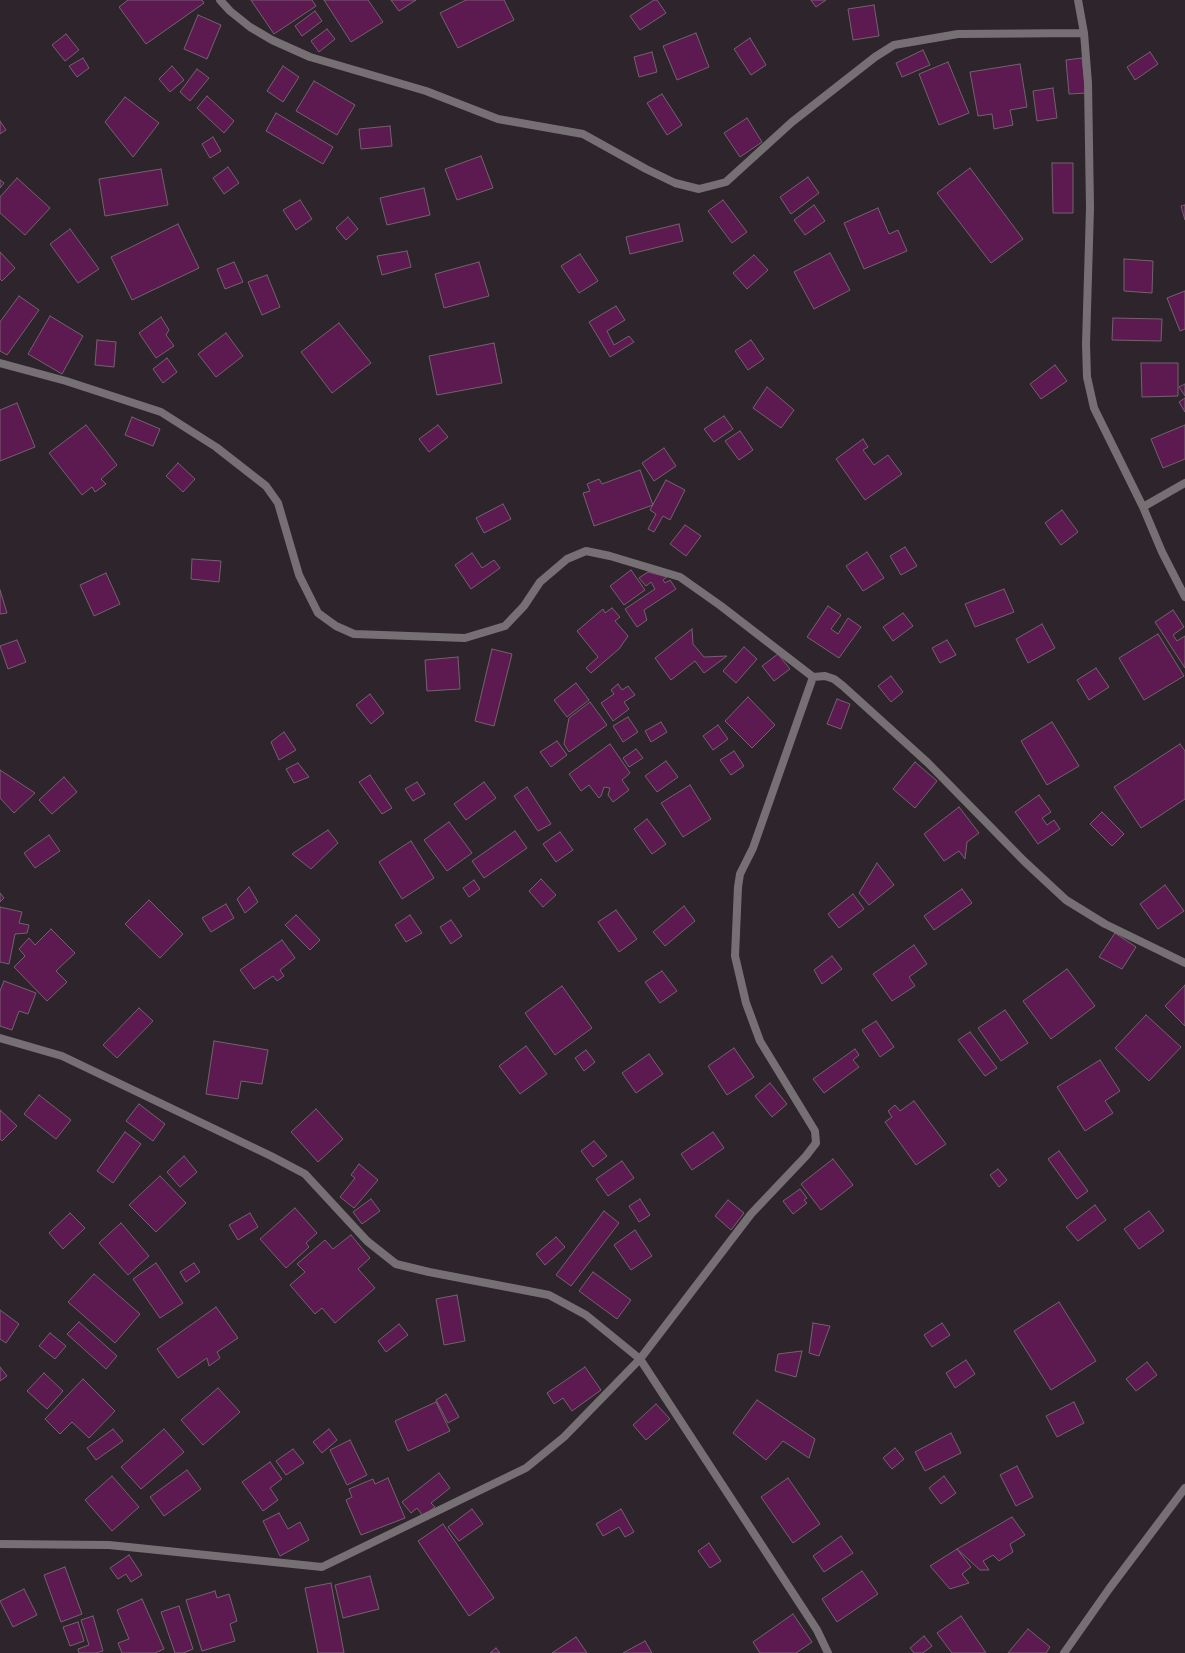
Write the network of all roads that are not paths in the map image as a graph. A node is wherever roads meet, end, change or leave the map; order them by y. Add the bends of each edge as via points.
1 (220, 0) edge
2 (1078, 0) edge
3 (1084, 33) junction
4 (0, 363) edge
5 (1185, 483) edge
6 (1143, 507) junction
7 (1185, 597) edge
8 (813, 677) junction
9 (1185, 963) edge
10 (0, 1038) edge
11 (640, 1359) junction
12 (1185, 1488) edge
13 (0, 1544) edge
14 (828, 1653) edge
15 (1064, 1653) edge

1 - 3 street via 250,27 310,57 426,91 498,119 583,134 646,169 675,182 699,188 726,182 792,122 894,45 958,34
2 - 3 street
3 - 6 street via 1088,83 1090,208 1087,377 1094,408
4 - 8 street via 161,412 216,447 266,486 278,503 299,575 318,613 336,626 354,634 465,638 505,626 524,606 540,582 567,559 586,551 680,578 721,606
5 - 6 street
6 - 7 street
8 - 9 street via 825,676 843,686 928,763 1066,900 1105,924
8 - 11 street via 753,848 740,874 735,956 746,1004 760,1041 815,1131 816,1142 751,1214
10 - 11 street via 62,1056 305,1174 367,1241 396,1264 549,1295 586,1315
11 - 13 street via 564,1437 526,1468 322,1568 109,1545
11 - 14 street via 817,1630
12 - 15 street

